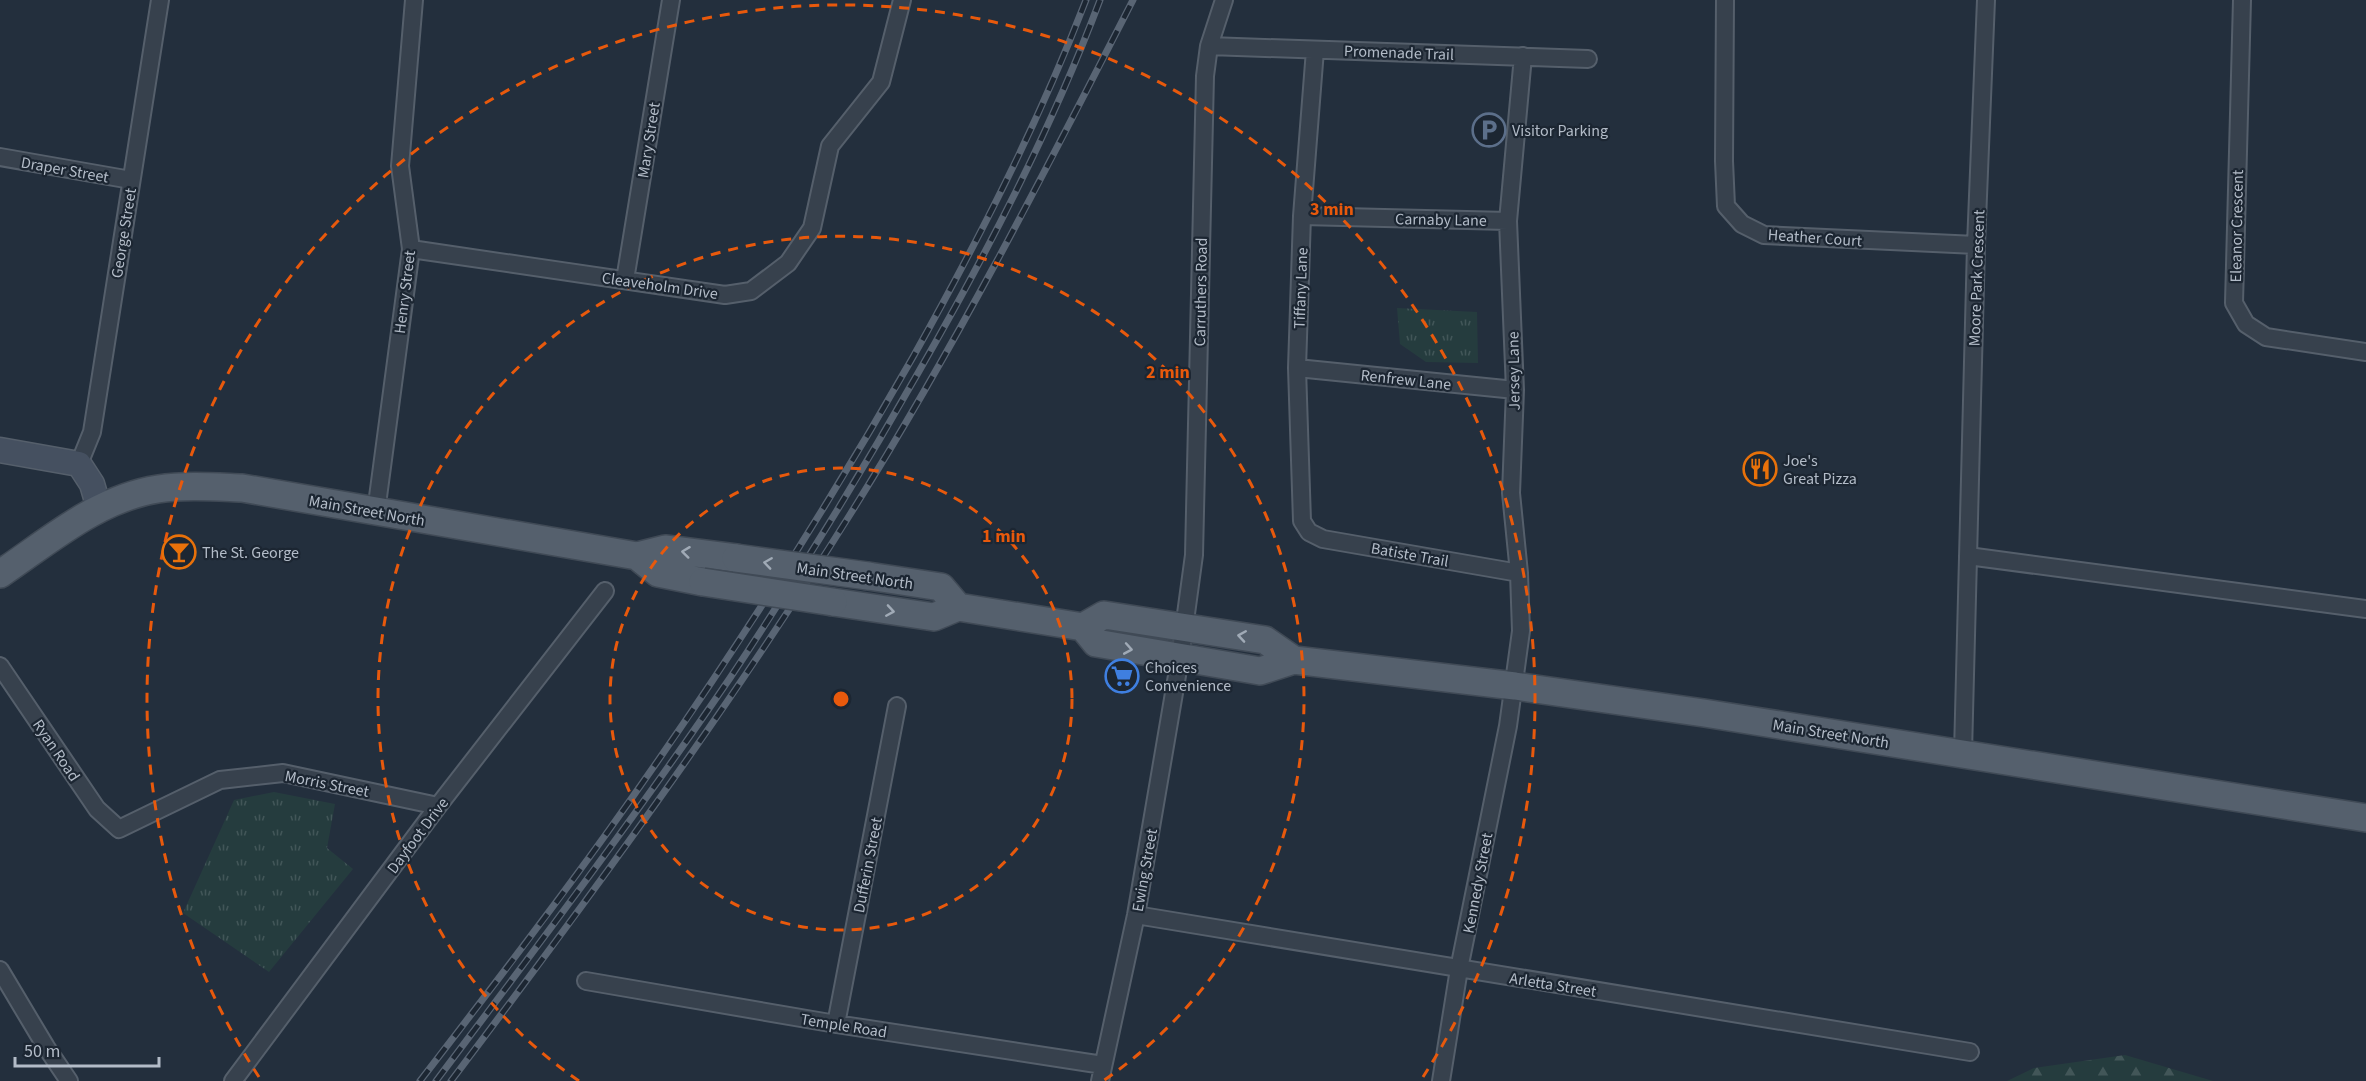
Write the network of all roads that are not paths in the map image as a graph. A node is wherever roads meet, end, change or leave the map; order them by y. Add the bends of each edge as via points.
1 (160, 0) edge
2 (414, 0) edge
3 (671, 0) edge
4 (902, 0) edge
5 (1224, 0) edge
6 (1725, 0) edge
7 (1986, 0) edge
8 (2242, 0) edge
9 (1209, 45) junction
10 (1315, 50) junction
11 (1523, 56) junction
12 (1588, 59) dead end
13 (0, 157) edge
14 (131, 180) junction
15 (1302, 216) junction
16 (1508, 221) junction
17 (1976, 245) junction
18 (411, 249) junction
19 (625, 280) junction
20 (2366, 352) edge
21 (1297, 368) junction
22 (1515, 390) junction
23 (0, 450) edge
24 (79, 464) junction
25 (99, 508) junction
26 (376, 512) junction
27 (1305, 526) joint
28 (636, 556) junction
29 (1968, 556) junction
30 (1519, 573) junction
31 (0, 574) edge
32 (605, 591) dead end
33 (958, 607) junction
34 (2366, 609) edge
35 (1184, 626) junction
36 (1083, 627) junction
37 (1180, 658) junction
38 (1294, 660) junction
39 (0, 666) edge
40 (1515, 686) junction
41 (897, 706) dead end
42 (1963, 753) junction
43 (438, 806) junction
44 (2366, 818) edge
45 (119, 829) joint
46 (1136, 915) junction
47 (1459, 969) junction
48 (0, 970) edge
49 (586, 981) dead end
50 (836, 1024) junction
51 (1970, 1053) dead end
52 (1101, 1073) edge
53 (69, 1081) edge
54 (233, 1081) edge
55 (1441, 1081) edge

1 - 14 street, George Street
2 - 18 street, Henry Street via 400,165
3 - 19 street, Mary Street
4 - 19 street, Cleaveholm Drive via 881,82 830,146 812,228 788,263 751,291 725,295
5 - 9 street, Carruthers Road
6 - 17 street, Heather Court via 1726,206 1742,224 1764,235
7 - 17 street, Moore Park Crescent
8 - 20 street, Eleanor Crescent via 2234,303 2246,324 2266,337
9 - 10 street, Promenade Trail
9 - 35 street, Carruthers Road via 1205,76 1194,555
10 - 11 street, Promenade Trail
10 - 15 street, Tiffany Lane
11 - 12 street, Promenade Trail
11 - 16 street, Jersey Lane
13 - 14 street, Draper Street
14 - 24 street, George Street via 92,432
15 - 16 street, Carnaby Lane
15 - 21 street, Tiffany Lane
16 - 22 street, Jersey Lane
17 - 29 street, Moore Park Crescent
18 - 19 street, Cleaveholm Drive
18 - 26 street, Henry Street
21 - 22 street, Renfrew Lane
21 - 27 street, Tiffany Lane via 1301,512
22 - 30 street, Jersey Lane via 1511,493
23 - 24 main road
24 - 25 main road via 92,484
25 - 26 main road, Main Street North via 156,489 193,486 242,488
25 - 31 main road, Main Street North
26 - 28 main road, Main Street North
27 - 30 street, Batiste Trail via 1323,539
28 -> 33 main road, Main Street North, bridge via 658,573 703,582 934,617
33 -> 28 main road, Main Street North, bridge via 940,587 665,549
29 - 34 street
29 - 42 street, Moore Park Crescent
30 - 40 street, Jersey Lane via 1521,631
32 - 43 street, Dayfoot Drive
33 - 36 main road, Main Street North
35 - 36 main road, Main Street North via 1104,615
35 - 37 street, Carruthers Road
38 -> 35 main road, Main Street North via 1265,640
36 -> 37 main road, Main Street North via 1096,643
37 - 38 main road, Main Street North via 1260,670
37 - 46 street, Ewing Street
38 - 40 main road, Main Street North
39 - 45 street, Ryan Road via 97,809
40 - 42 main road, Main Street North
40 - 47 street, Kennedy Street
41 - 50 street, Dufferin Street
42 - 44 main road, Main Street North
43 - 45 street, Morris Street via 282,772 220,780
43 - 54 street, Dayfoot Drive
46 - 47 street, Arletta Street
46 - 52 street, Ewing Street
47 - 51 street, Arletta Street
47 - 55 street, Kennedy Street
48 - 53 street
49 - 50 street, Temple Road
50 - 52 street, Temple Road

